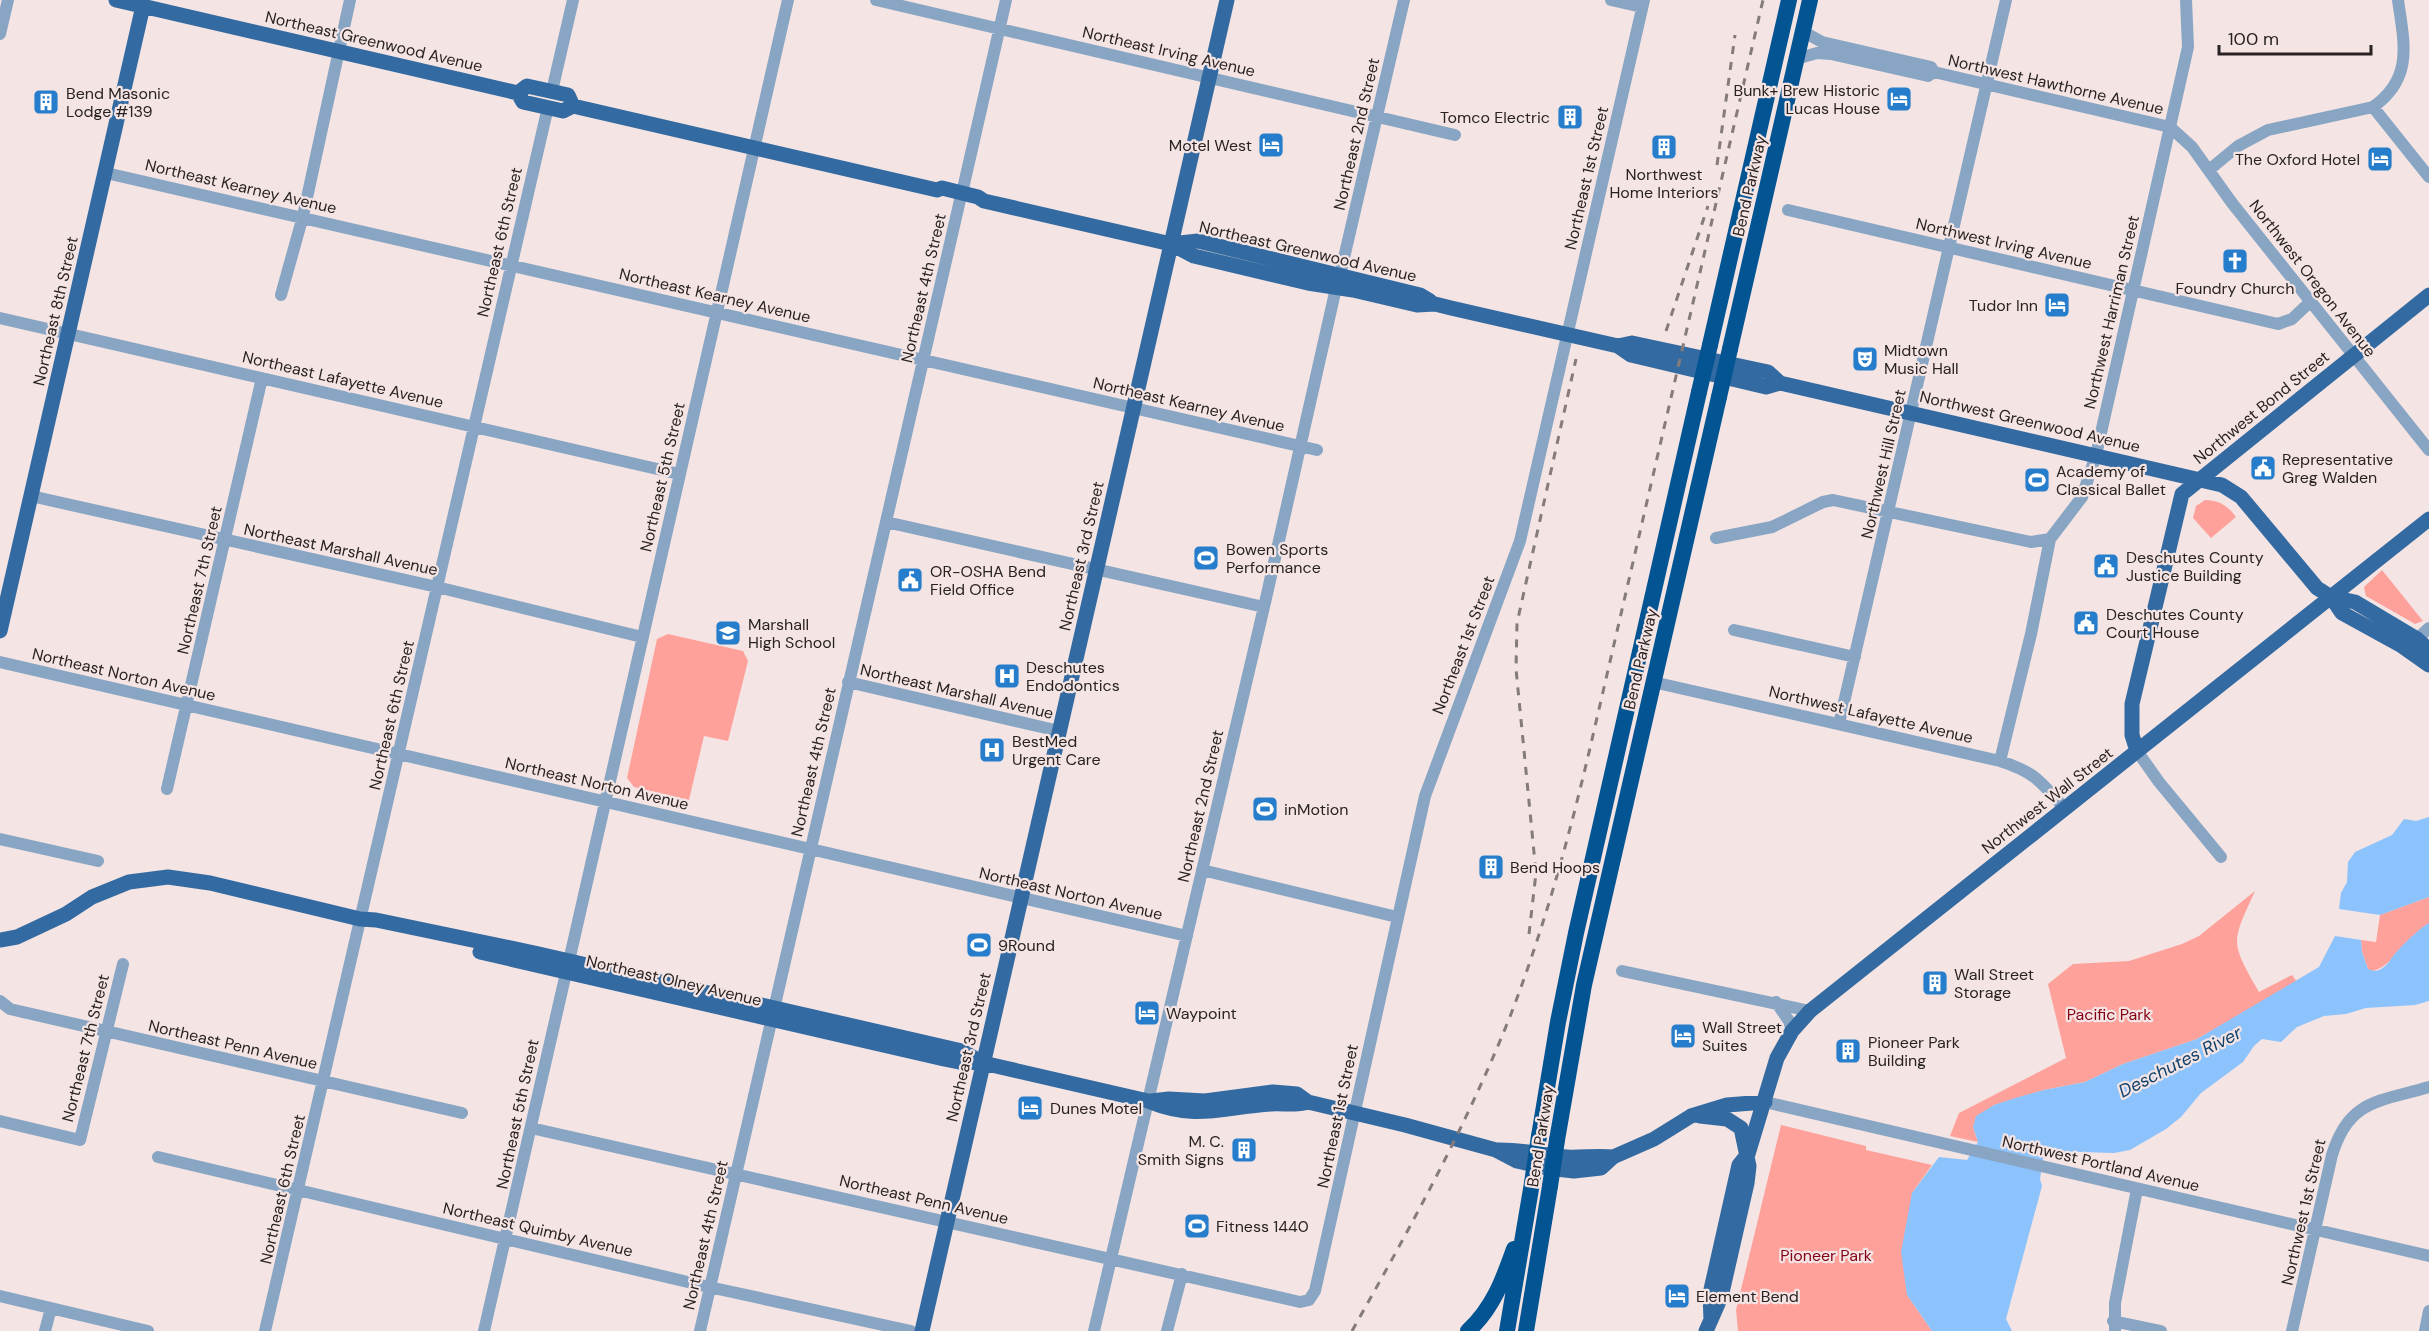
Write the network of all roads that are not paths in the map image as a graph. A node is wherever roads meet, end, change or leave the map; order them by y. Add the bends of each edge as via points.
1 (8, 0) edge
2 (116, 0) edge
3 (350, 0) edge
4 (573, 0) edge
5 (788, 0) edge
6 (876, 0) edge
7 (1006, 0) edge
8 (1227, 0) edge
9 (1404, 0) edge
10 (1611, 0) edge
11 (1789, 0) edge
12 (1810, 0) edge
13 (2006, 0) edge
14 (2186, 0) edge
15 (2398, 0) edge
16 (144, 3) edge
17 (1643, 4) edge
18 (1000, 28) junction
19 (1802, 30) junction
20 (0, 34) edge
21 (340, 52) junction
22 (1796, 59) junction
23 (1934, 72) junction
24 (1209, 77) junction
25 (1987, 84) junction
26 (552, 91) junction
27 (518, 93) junction
28 (573, 106) junction
29 (548, 107) junction
30 (2373, 107) junction
31 (1377, 116) junction
32 (2170, 127) junction
33 (1455, 135) dead end
34 (754, 148) junction
35 (2209, 170) junction
36 (106, 173) junction
37 (2429, 177) edge
38 (961, 196) junction
39 (1788, 210) dead end
40 (303, 216) junction
41 (1171, 244) junction
42 (1949, 247) junction
43 (511, 266) junction
44 (1338, 281) junction
45 (2133, 290) junction
46 (281, 295) dead end
47 (2429, 295) edge
48 (2311, 301) junction
49 (717, 312) junction
50 (0, 318) edge
51 (69, 334) junction
52 (1567, 336) junction
53 (2354, 356) junction
54 (924, 361) junction
55 (1695, 363) joint
56 (262, 378) junction
57 (1134, 408) junction
58 (1911, 413) junction
59 (473, 425) junction
60 (1301, 447) junction
61 (1317, 450) dead end
62 (2429, 450) edge
63 (2096, 455) junction
64 (679, 474) junction
65 (2200, 479) junction
66 (32, 496) junction
67 (1888, 511) junction
68 (2429, 519) edge
69 (886, 522) junction
70 (1716, 538) dead end
71 (2050, 538) junction
72 (225, 540) junction
73 (1096, 569) junction
74 (437, 587) junction
75 (2331, 597) junction
76 (1264, 607) junction
77 (2429, 628) edge
78 (1734, 630) dead end
79 (0, 631) edge
80 (642, 637) junction
81 (2417, 639) junction
82 (2429, 650) edge
83 (1855, 657) junction
84 (0, 662) edge
85 (2429, 665) edge
86 (848, 682) junction
87 (1653, 682) junction
88 (186, 706) junction
89 (1839, 724) junction
90 (1059, 731) junction
91 (2137, 751) junction
92 (398, 754) junction
93 (2000, 761) junction
94 (167, 789) dead end
95 (604, 802) junction
96 (2065, 809) junction
97 (0, 839) edge
98 (810, 849) junction
99 (2221, 857) dead end
100 (98, 861) dead end
101 (1202, 870) junction
102 (1020, 898) junction
103 (1397, 917) junction
104 (360, 919) junction
105 (1187, 936) junction
106 (0, 940) edge
107 (123, 964) dead end
108 (567, 967) junction
109 (1622, 971) dead end
110 (0, 1001) edge
111 (1776, 1002) junction
112 (1810, 1011) junction
113 (772, 1014) junction
114 (1792, 1031) junction
115 (106, 1032) junction
116 (983, 1063) junction
117 (324, 1082) junction
118 (2429, 1087) edge
119 (1148, 1101) junction
120 (1765, 1102) junction
121 (462, 1113) dead end
122 (1354, 1114) junction
123 (1691, 1116) junction
124 (0, 1121) edge
125 (531, 1128) junction
126 (1551, 1154) junction
127 (1748, 1154) junction
128 (158, 1157) dead end
129 (736, 1174) junction
130 (299, 1189) junction
131 (2137, 1189) junction
132 (1528, 1212) junction
133 (947, 1221) junction
134 (2316, 1230) junction
135 (506, 1238) junction
136 (1721, 1245) junction
137 (2429, 1256) edge
138 (1112, 1258) junction
139 (1182, 1274) junction
140 (1724, 1284) junction
141 (709, 1287) junction
142 (0, 1296) edge
143 (1309, 1300) joint
144 (51, 1308) junction
145 (2429, 1311) edge
146 (1708, 1325) edge
147 (2114, 1326) edge
148 (45, 1331) edge
149 (148, 1331) edge
150 (265, 1331) edge
151 (484, 1331) edge
152 (699, 1331) edge
153 (911, 1331) edge
154 (922, 1331) edge
155 (1095, 1331) edge
156 (1167, 1331) edge
157 (1468, 1331) edge
158 (1507, 1331) edge
159 (1526, 1331) edge
160 (2161, 1331) edge
161 (2292, 1331) edge
162 (2425, 1331) edge

1 - 20 street
2 - 16 main road, Northeast Greenwood Avenue
3 - 21 street
4 - 26 street
5 - 34 street, Northeast 5th Street
6 - 18 street, Northeast Irving Avenue
7 - 18 street, Northeast 4th Street
8 - 24 main road, Northeast 3rd Street
9 - 31 street, Northeast 2nd Street
10 - 17 street
11 - 132 highway, Bend Parkway, bridge via 1576,933
12 - 19 highway, Bend Parkway
13 - 25 street, Northwest Hill Street
14 - 32 street, Northwest Harriman Street via 2188,47
15 - 30 street via 2405,49 2403,66 2396,85
16 - 21 main road, Northeast Greenwood Avenue
16 - 36 main road, Northeast 8th Street
17 - 52 street, Northeast 1st Street
18 - 24 street, Northeast Irving Avenue
18 - 38 street, Northeast 4th Street
19 - 22 highway, Bend Parkway
19 - 23 street, Northwest Hawthorne Avenue via 1822,42 1931,67
21 - 27 main road, Northeast Greenwood Avenue
21 - 40 street
22 - 23 street, Northwest Hawthorne Avenue via 1831,54 1928,76
22 - 87 highway, Bend Parkway, bridge
23 - 25 street, Northwest Hawthorne Avenue
24 - 31 street, Northeast Irving Avenue
24 - 41 main road, Northeast 3rd Street
25 - 32 street, Northwest Hawthorne Avenue
25 - 42 street, Northwest Hill Street
26 - 27 main road, Northeast Greenwood Avenue via 527,86
26 - 28 main road, Northeast Greenwood Avenue via 568,95
27 - 29 main road, Northeast Greenwood Avenue via 523,102
28 - 29 main road, Northeast Greenwood Avenue via 563,111
28 - 34 main road, Northeast Greenwood Avenue
29 - 43 street, Northeast 6th Street
30 - 35 street via 2268,130 2238,146
30 - 37 street
31 - 33 street, Northeast Irving Avenue
31 - 44 street, Northeast 2nd Street
32 - 35 street, Northwest Oregon Avenue
32 - 45 street, Northwest Harriman Street
34 - 38 main road, Northeast Greenwood Avenue via 937,190 940,195
34 - 49 street, Northeast 5th Street
35 - 48 street, Northwest Oregon Avenue
36 - 40 street, Northeast Kearney Avenue
36 - 51 main road, Northeast 8th Street
38 - 41 main road, Northeast Greenwood Avenue
38 - 54 street, Northeast 4th Street
39 - 42 street, Northwest Irving Avenue
40 - 43 street, Northeast Kearney Avenue
40 - 46 street
41 - 44 main road, Northeast Greenwood Avenue via 1194,256
41 - 57 main road, Northeast 3rd Street
42 - 45 street, Northwest Irving Avenue
42 - 58 street, Northwest Hill Street
43 - 49 street, Northeast Kearney Avenue
43 - 59 street, Northeast 6th Street
44 - 52 main road, Northeast Greenwood Avenue via 1417,305 1434,304
44 - 60 street, Northeast 2nd Street
45 - 48 street, Northwest Irving Avenue via 2277,324 2292,319
45 - 63 street, Northwest Harriman Street
47 - 53 main road, Northwest Bond Street
48 - 53 street, Northwest Oregon Avenue
49 - 54 street, Northeast Kearney Avenue
49 - 64 street, Northeast 5th Street
50 - 51 street, Northeast Lafayette Avenue
51 - 56 street, Northeast Lafayette Avenue
51 - 66 main road, Northeast 8th Street
52 - 55 main road, Northeast Greenwood Avenue via 1618,346 1632,343
52 - 103 street, Northeast 1st Street via 1521,542 1433,770
53 - 62 street, Northwest Oregon Avenue
53 - 65 main road, Northwest Bond Street
54 - 57 street, Northeast Kearney Avenue
54 - 69 street, Northeast 4th Street
55 - 58 main road, Northwest Greenwood Avenue via 1768,372 1780,383
56 - 59 street, Northeast Lafayette Avenue
56 - 72 street, Northeast 7th Street
57 - 60 street, Northeast Kearney Avenue
57 - 73 main road, Northeast 3rd Street
58 - 63 main road, Northwest Greenwood Avenue
58 - 67 street, Northwest Hill Street
59 - 64 street, Northeast Lafayette Avenue
59 - 74 street, Northeast 6th Street
60 - 61 street, Northeast Kearney Avenue
60 - 76 street, Northeast 2nd Street
63 - 65 main road, Northwest Greenwood Avenue
63 - 71 street, Northwest Harriman Street via 2082,497
64 - 80 street, Northeast 5th Street
65 - 75 main road, Northwest Greenwood Avenue via 2222,485 2241,497 2316,588
65 - 91 main road, Northwest Bond Street via 2182,495 2177,508 2137,681 2131,720
66 - 72 street, Northeast Marshall Avenue
66 - 79 main road, Northeast 8th Street
67 - 70 street via 1833,500 1772,527
67 - 71 street via 2031,542
67 - 83 street, Northwest Hill Street
68 - 75 main road, Northwest Wall Street
69 - 73 street
69 - 86 street, Northeast 4th Street
71 - 93 street, Northwest Harriman Street
72 - 74 street, Northeast Marshall Avenue
72 - 88 street, Northeast 7th Street
73 - 76 street
73 - 90 main road, Northeast 3rd Street
74 - 80 street, Northeast Marshall Avenue
74 - 92 street, Northeast 6th Street
75 - 81 main road via 2355,602
75 - 85 main road, Northwest Greenwood Avenue via 2342,613
75 - 91 main road, Northwest Wall Street
76 - 101 street, Northeast 2nd Street
77 - 81 street
78 - 83 street
80 - 95 street, Northeast 5th Street
81 - 82 main road
83 - 89 street, Northwest Hill Street
84 - 88 street, Northeast Norton Avenue
86 - 90 street, Northeast Marshall Avenue
86 - 98 street, Northeast 4th Street
87 - 89 street, Northwest Lafayette Avenue
87 - 126 highway, Bend Parkway via 1584,985
88 - 92 street, Northeast Norton Avenue
88 - 94 street, Northeast 7th Street
89 - 93 street, Northwest Lafayette Avenue
90 - 102 main road, Northeast 3rd Street
91 - 96 main road, Northwest Wall Street
91 - 99 street
92 - 95 street, Northeast Norton Avenue
92 - 104 street, Northeast 6th Street
93 - 96 street, Northwest Lafayette Avenue via 2035,776
95 - 98 street, Northeast Norton Avenue
95 - 108 street, Northeast 5th Street
96 - 112 main road, Northwest Wall Street
97 - 100 street
98 - 102 street, Northeast Norton Avenue
98 - 113 street, Northeast 4th Street
101 - 103 street
101 - 105 street, Northeast 2nd Street
102 - 105 street, Northeast Norton Avenue
102 - 116 main road, Northeast 3rd Street
103 - 122 street, Northeast 1st Street
104 - 106 main road, Northeast Olney Avenue via 210,883 168,877 129,882 17,937
104 - 108 main road, Northeast Olney Avenue via 373,929
104 - 117 street, Northeast 6th Street
105 - 119 street, Northeast 2nd Street
107 - 115 street, Northeast 7th Street
108 - 113 main road, Northeast Olney Avenue
108 - 125 street, Northeast 5th Street
109 - 111 street
110 - 115 street, Northeast Penn Avenue via 10,1009
111 - 112 street
111 - 114 street
112 - 114 main road, Northwest Wall Street
113 - 116 main road, Northeast Olney Avenue via 962,1051
113 - 129 street, Northeast 4th Street
114 - 120 main road, Northwest Wall Street via 1777,1058
115 - 117 street, Northeast Penn Avenue
115 - 124 street, Northeast 7th Street via 80,1140
116 - 119 main road, Northeast Olney Avenue
116 - 133 main road, Northeast 3rd Street
117 - 121 street, Northeast Penn Avenue
117 - 130 street, Northeast 6th Street
118 - 134 street, Northwest 1st Street via 2364,1107 2349,1118 2332,1153
119 - 122 main road, Northeast Olney Avenue via 1205,1101 1273,1092 1297,1094 1308,1102
119 - 138 street, Northeast 2nd Street
120 - 123 main road via 1727,1104
120 - 127 main road, Northwest Wall Street
120 - 131 street, Northwest Portland Avenue
122 - 126 main road, Northeast Olney Avenue via 1496,1150
122 - 143 street, Northeast 1st Street via 1315,1291
123 - 126 main road, Northeast Olney Avenue via 1654,1139 1613,1157
123 - 127 main road via 1736,1123
125 - 129 street, Northeast Penn Avenue
125 - 135 street, Northeast 5th Street
126 - 159 highway, Bend Parkway, bridge via 1550,1186
127 - 136 main road, Northwest Wall Street via 1739,1165
127 - 140 main road, Northwest Wall Street via 1747,1183
128 - 130 street, Northeast Quimby Avenue
129 - 133 street, Northeast Penn Avenue
129 - 141 street, Northeast 4th Street
130 - 135 street, Northeast Quimby Avenue
130 - 150 street, Northeast 6th Street
131 - 134 street, Northwest Portland Avenue
131 - 147 street
132 - 157 highway via 1498,1293
132 - 158 highway, Bend Parkway
133 - 138 street, Northeast Penn Avenue
133 - 154 main road, Northeast 3rd Street
134 - 137 street, Northwest Portland Avenue
134 - 161 street, Northwest 1st Street
135 - 141 street, Northeast Quimby Avenue
135 - 151 street, Northeast 5th Street
136 - 140 main road via 1726,1250
136 - 146 main road, Northwest Wall Street
138 - 139 street, Northeast Penn Avenue
138 - 155 street, Northeast 2nd Street
139 - 143 street, Northeast Penn Avenue via 1300,1302
139 - 156 street
140 - 146 main road, Northwest Wall Street
141 - 152 street, Northeast 4th Street
141 - 153 street, Northeast Quimby Avenue
142 - 144 street
144 - 148 street
144 - 149 street
145 - 162 street
147 - 160 street

